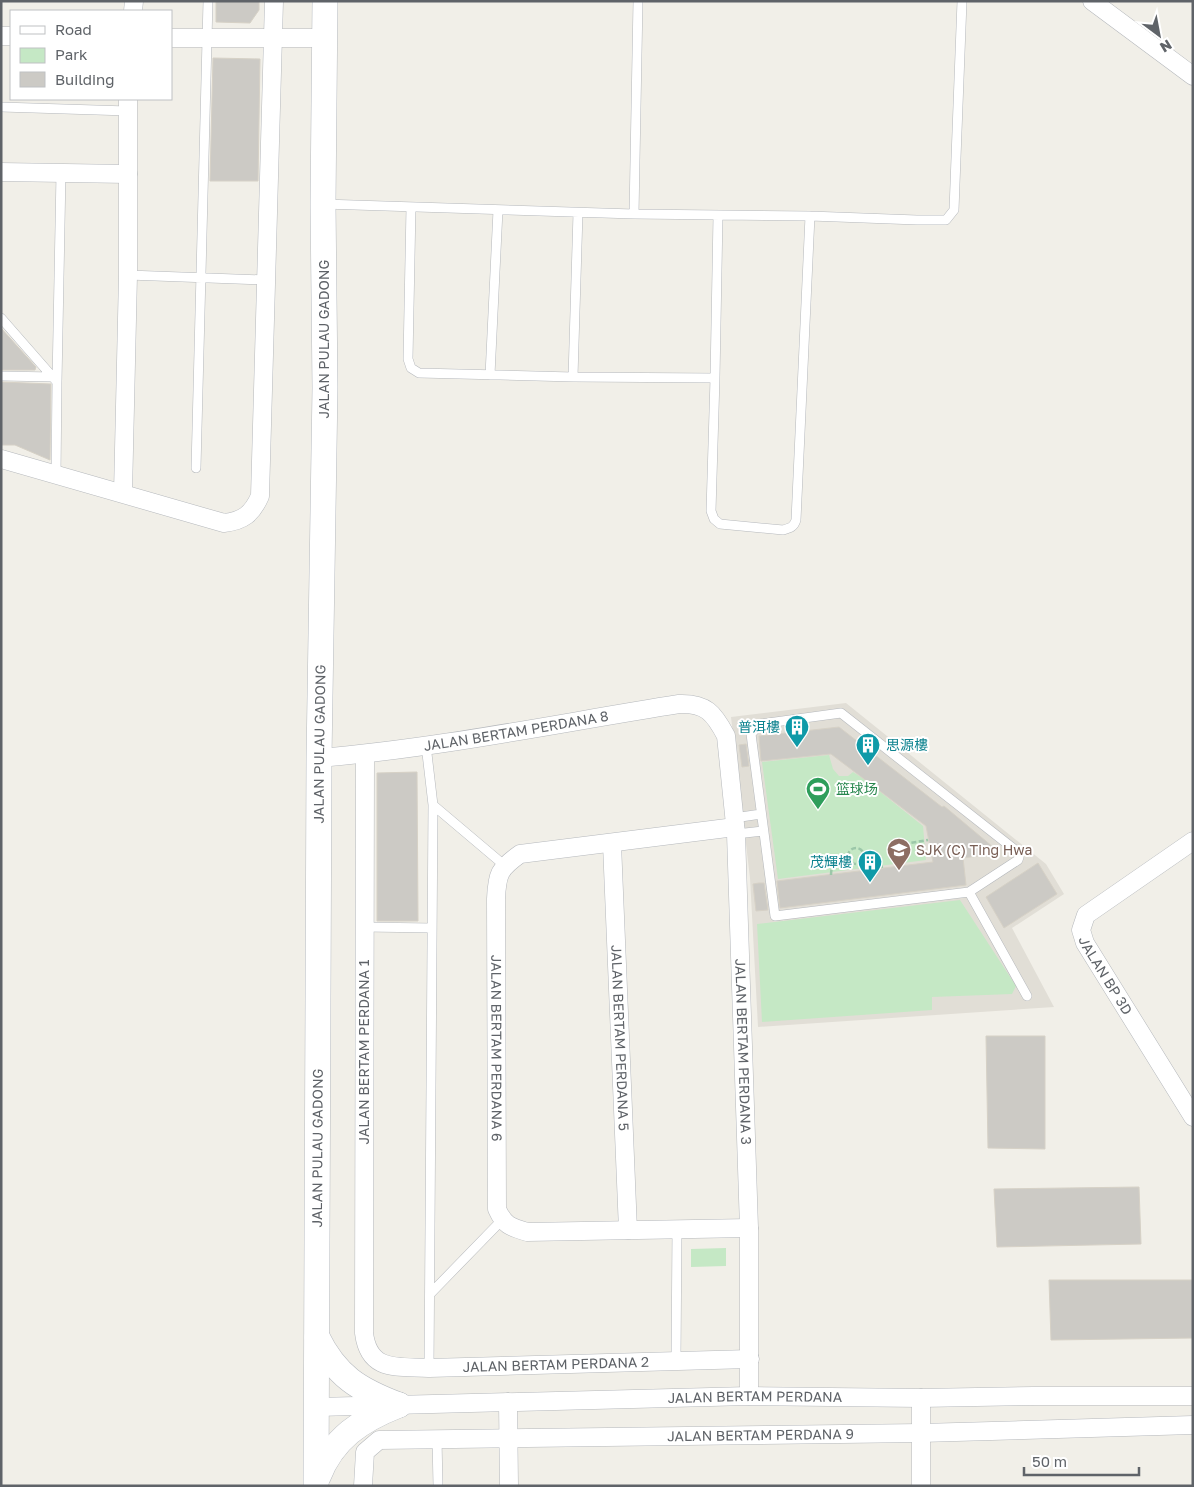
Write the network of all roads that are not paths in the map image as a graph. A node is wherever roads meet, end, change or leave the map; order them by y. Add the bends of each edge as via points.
1 (208, 1) edge
2 (274, 1) edge
3 (325, 1) edge
4 (638, 1) edge
5 (962, 1) edge
6 (1092, 1) edge
7 (172, 38) edge
8 (207, 38) junction
9 (273, 38) junction
10 (325, 38) junction
11 (1193, 76) edge
12 (128, 105) edge
13 (1, 107) edge
14 (1, 172) edge
15 (61, 173) junction
16 (128, 174) junction
17 (323, 204) junction
18 (411, 207) junction
19 (498, 210) junction
20 (578, 213) junction
21 (634, 214) junction
22 (718, 216) junction
23 (810, 216) junction
24 (128, 275) junction
25 (202, 278) junction
26 (266, 280) junction
27 (1, 318) edge
28 (490, 375) junction
29 (1, 376) edge
30 (573, 377) junction
31 (716, 378) junction
32 (56, 379) junction
33 (1, 459) edge
34 (196, 468) dead end
35 (56, 475) junction
36 (123, 493) junction
37 (711, 712) joint
38 (426, 745) junction
39 (365, 754) junction
40 (318, 758) junction
41 (433, 805) junction
42 (761, 814) junction
43 (735, 827) junction
44 (763, 830) junction
45 (1193, 841) edge
46 (612, 844) junction
47 (504, 865) junction
48 (969, 892) junction
49 (365, 927) junction
50 (432, 928) junction
51 (1027, 996) dead end
52 (1193, 1117) edge
53 (507, 1224) junction
54 (749, 1228) junction
55 (628, 1230) junction
56 (677, 1230) junction
57 (430, 1294) junction
58 (316, 1336) junction
59 (367, 1350) joint
60 (750, 1359) junction
61 (676, 1361) junction
62 (429, 1368) junction
63 (749, 1396) junction
64 (1193, 1396) edge
65 (921, 1398) junction
66 (508, 1402) junction
67 (399, 1405) junction
68 (317, 1407) junction
69 (1193, 1425) edge
70 (921, 1433) junction
71 (509, 1438) junction
72 (437, 1439) junction
73 (316, 1484) edge
74 (363, 1486) edge
75 (438, 1486) edge
76 (509, 1486) edge
77 (922, 1486) edge

1 - 8 lane
2 - 9 street
3 - 10 main road, JALAN PULAU GADONG
4 - 21 lane
5 - 23 lane via 954,210 950,217 946,220 917,220
6 - 11 street
7 - 8 street
8 - 9 street
8 - 25 lane
9 - 10 street
9 - 26 street
10 - 17 main road, JALAN PULAU GADONG
12 - 13 lane
12 - 16 street
14 - 15 street
15 - 16 street
15 - 32 lane
16 - 24 street
17 - 18 lane
17 - 40 main road, JALAN PULAU GADONG via 325,388
18 - 19 lane
18 - 28 lane via 408,359 411,368 419,373
19 - 20 lane
19 - 28 lane
20 - 21 lane
20 - 30 lane
21 - 22 lane
22 - 23 lane
22 - 31 lane
23 - 31 lane via 796,520 790,528 720,524 714,519 711,511
24 - 25 lane
24 - 36 street
25 - 26 lane
25 - 34 lane
26 - 36 street via 260,496 250,513 235,522 224,523
27 - 32 lane
28 - 30 lane
29 - 32 lane
30 - 31 lane
32 - 35 lane
33 - 35 street
35 - 36 street
37 - 38 street, JALAN BERTAM PERDANA 8 via 691,704 679,704
37 - 43 street, JALAN BERTAM PERDANA 3 via 726,736
38 - 39 street, JALAN BERTAM PERDANA 8
38 - 41 lane
39 - 40 street, JALAN BERTAM PERDANA 8
39 - 49 street, JALAN BERTAM PERDANA 1
40 - 58 main road, JALAN PULAU GADONG
41 - 47 lane
41 - 50 lane
42 - 43 lane
42 - 44 lane
42 - 48 lane via 751,734 760,724 841,713 1019,853 1018,860
43 - 44 lane
43 - 46 street
43 - 54 street, JALAN BERTAM PERDANA 3
44 - 48 lane via 774,916
45 - 52 street, JALAN BP 3D via 1086,915 1081,930 1084,943
46 - 47 street via 520,854
46 - 55 street, JALAN BERTAM PERDANA 5
47 - 53 street, JALAN BERTAM PERDANA 6 via 497,880 496,899 497,1209
48 - 51 lane
49 - 50 lane
49 - 59 street, JALAN BERTAM PERDANA 1 via 364,1333
50 - 57 lane
53 - 55 street via 527,1232
53 - 57 lane
54 - 56 street
54 - 60 street, JALAN BERTAM PERDANA 3
55 - 56 street
56 - 61 lane
57 - 62 lane
58 - 67 main road via 330,1361 351,1382
58 - 68 main road, JALAN PULAU GADONG
59 - 62 street, JALAN BERTAM PERDANA 2 via 372,1357 388,1366
60 - 61 street, JALAN BERTAM PERDANA 2
60 - 63 street, JALAN BERTAM PERDANA 3
61 - 62 street, JALAN BERTAM PERDANA 2
63 - 65 street, JALAN BERTAM PERDANA
63 - 66 street, JALAN BERTAM PERDANA
64 - 65 street, JALAN BERTAM PERDANA
65 - 70 street
66 - 67 street, JALAN BERTAM PERDANA
66 - 71 street
67 - 68 street, JALAN BERTAM PERDANA
67 - 73 main road via 364,1422 342,1438 327,1458
68 - 73 main road, JALAN PULAU GADONG
69 - 70 street, JALAN BERTAM PERDANA 9
70 - 71 street, JALAN BERTAM PERDANA 9
70 - 77 street
71 - 72 street, JALAN BERTAM PERDANA 9
71 - 76 street
72 - 74 street, JALAN BERTAM PERDANA 9 via 379,1440 365,1452
72 - 75 lane

